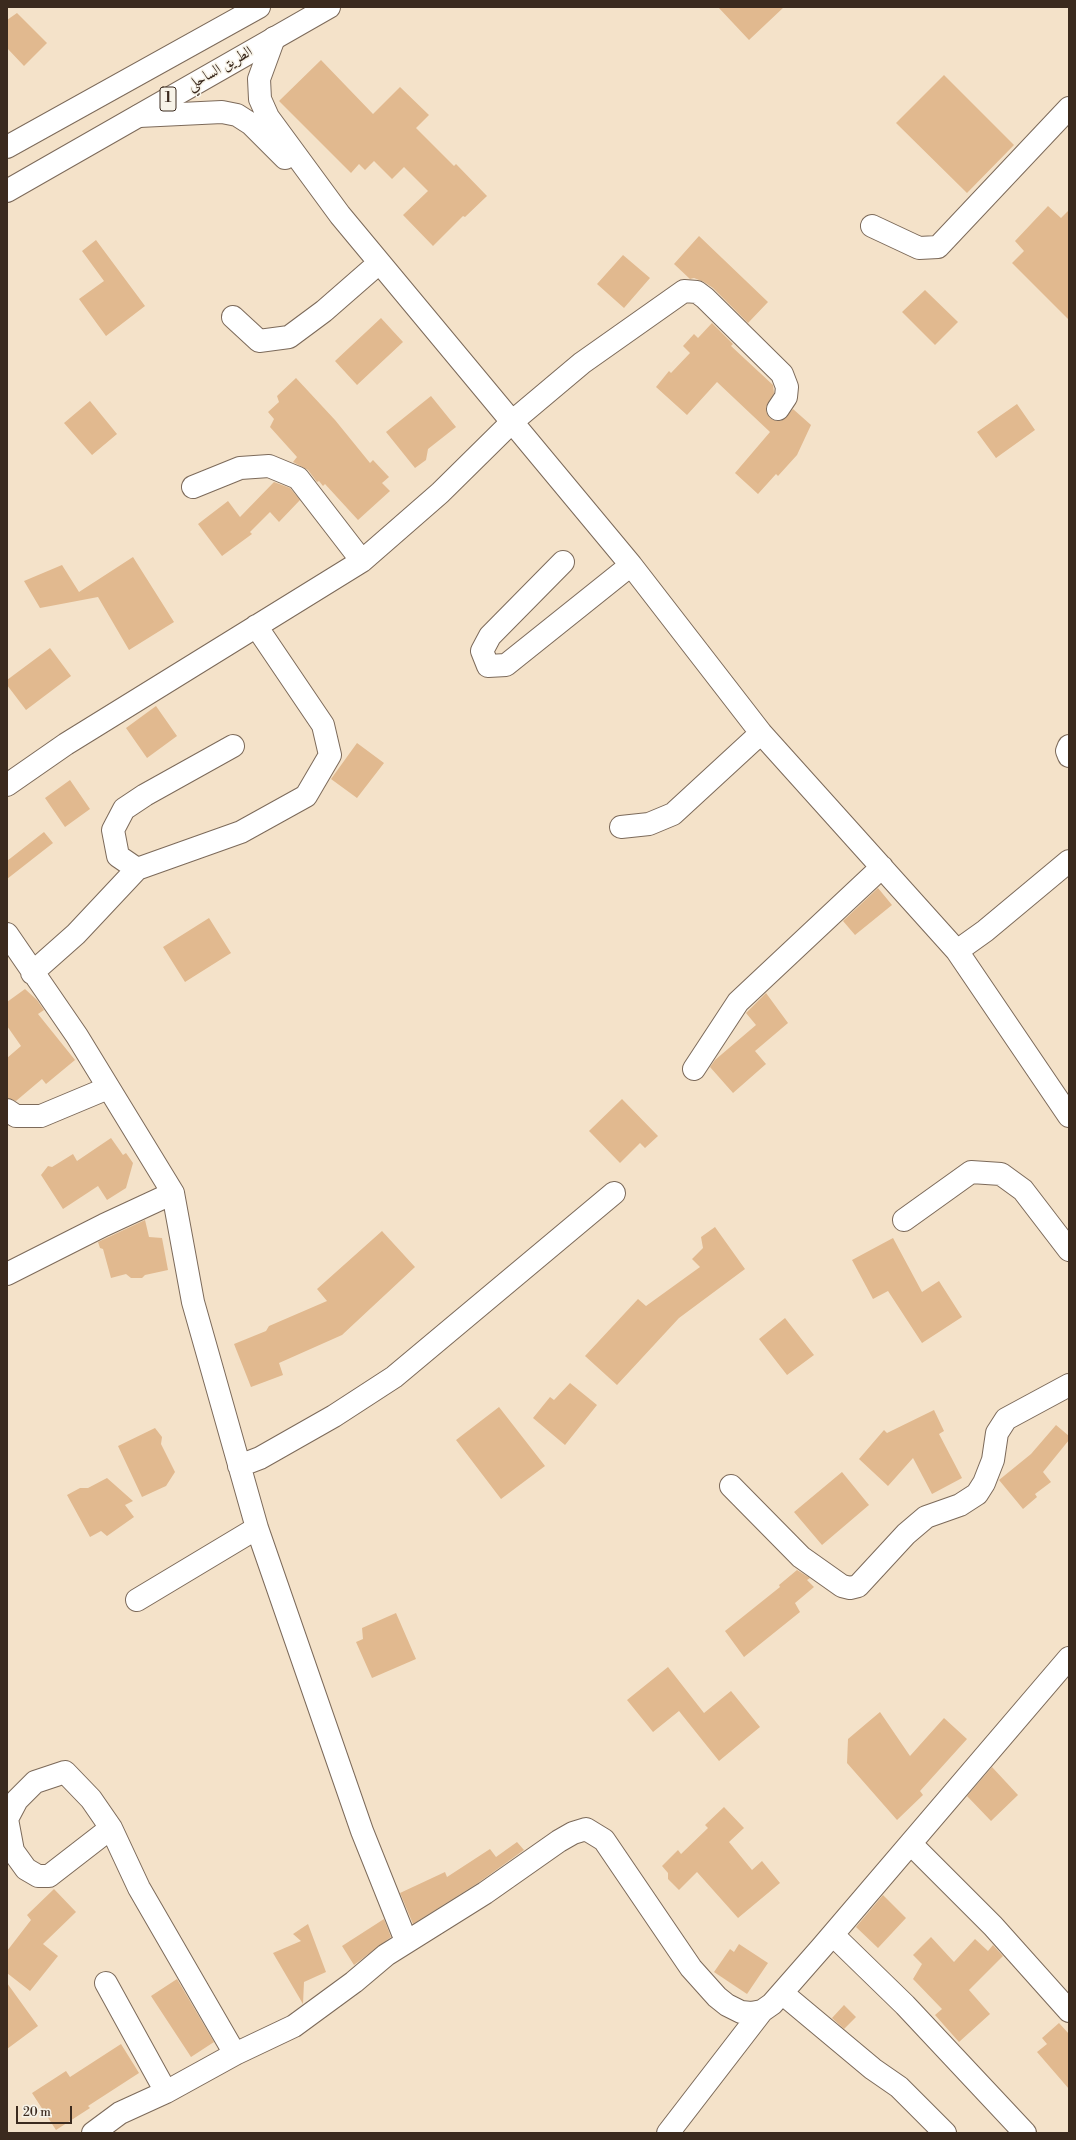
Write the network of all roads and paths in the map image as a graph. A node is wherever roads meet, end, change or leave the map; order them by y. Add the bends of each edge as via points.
1 (259, 7) edge
2 (329, 7) edge
3 (274, 38) junction
4 (1069, 108) edge
5 (139, 116) junction
6 (7, 147) edge
7 (7, 191) edge
8 (340, 215) junction
9 (872, 226) dead end
10 (378, 263) junction
11 (233, 317) dead end
12 (778, 409) dead end
13 (513, 421) junction
14 (193, 487) dead end
15 (362, 561) junction
16 (563, 562) dead end
17 (631, 566) junction
18 (256, 626) junction
19 (761, 733) junction
20 (233, 746) dead end
21 (1069, 746) edge
22 (1069, 756) edge
23 (7, 786) edge
24 (621, 827) dead end
25 (1069, 861) edge
26 (882, 867) junction
27 (137, 869) junction
28 (7, 934) edge
29 (957, 951) junction
30 (32, 972) junction
31 (694, 1069) dead end
32 (108, 1088) junction
33 (7, 1110) edge
34 (1069, 1116) edge
35 (173, 1193) junction
36 (614, 1193) dead end
37 (904, 1220) dead end
38 (1069, 1250) edge
39 (7, 1274) edge
40 (1069, 1385) edge
41 (239, 1466) junction
42 (731, 1486) dead end
43 (257, 1528) junction
44 (137, 1600) dead end
45 (1069, 1658) edge
46 (111, 1828) junction
47 (912, 1844) junction
48 (833, 1935) junction
49 (406, 1941) junction
50 (106, 1983) dead end
51 (782, 1993) junction
52 (762, 2011) junction
53 (1069, 2011) edge
54 (235, 2054) junction
55 (166, 2092) junction
56 (93, 2133) edge
57 (668, 2133) edge
58 (945, 2133) edge
59 (1025, 2133) edge

1 - 6 main road
2 - 3 main road, الطريق الساحلي / 1
3 - 5 main road, الطريق الساحلي / 1
3 - 8 main road via 259,79 260,99 268,117
4 - 9 main road via 938,246 919,248
5 - 7 main road, الطريق الساحلي / 1
5 - 8 main road via 222,112 237,115 251,124 273,145 315,192
8 - 10 main road
10 - 11 main road via 324,311 289,337 259,341
10 - 13 main road
12 - 13 main road via 786,397 787,387 782,374 705,298 697,292 684,291 582,363
13 - 15 main road via 440,493
13 - 17 main road
14 - 15 main road via 240,468 269,466 298,478
15 - 18 main road
16 - 17 main road via 490,636 482,652 488,666 506,665
17 - 19 main road
18 - 23 main road via 66,744
18 - 27 main road via 323,724 330,755 306,796 241,832
19 - 24 main road via 674,814 649,824
19 - 26 main road
20 - 27 main road via 145,795 124,810 113,830 118,856
21 - 22 main road
25 - 29 main road via 986,931
26 - 29 main road
26 - 31 main road via 738,1002
27 - 30 main road via 81,930
28 - 30 main road
29 - 34 main road
30 - 32 main road
32 - 33 main road via 42,1116 16,1116
32 - 35 main road
35 - 39 main road
35 - 41 main road via 193,1302
36 - 41 main road via 394,1377 334,1416 260,1458
37 - 38 main road via 971,1172 1001,1174 1023,1190
40 - 42 main road via 1006,1419 997,1433 993,1460 977,1494 960,1505 926,1517 906,1534 858,1586 842,1586 802,1557
41 - 43 main road
43 - 44 main road
43 - 49 main road via 362,1831
45 - 47 main road
46 - 46 main road via 49,1876 38,1876 26,1869 13,1851 7,1819 16,1800 35,1782 65,1772 91,1799
46 - 54 main road via 139,1888
47 - 48 main road
47 - 53 main road via 993,1926
48 - 51 main road
48 - 59 main road via 905,2005
49 - 52 main road via 485,1893 558,1841 586,1829 604,1840 691,1968 717,1997 741,2012
49 - 54 main road via 294,2026
50 - 55 main road
51 - 52 main road
51 - 58 main road via 873,2069 899,2087
52 - 57 main road
54 - 55 main road
55 - 56 main road via 120,2113

